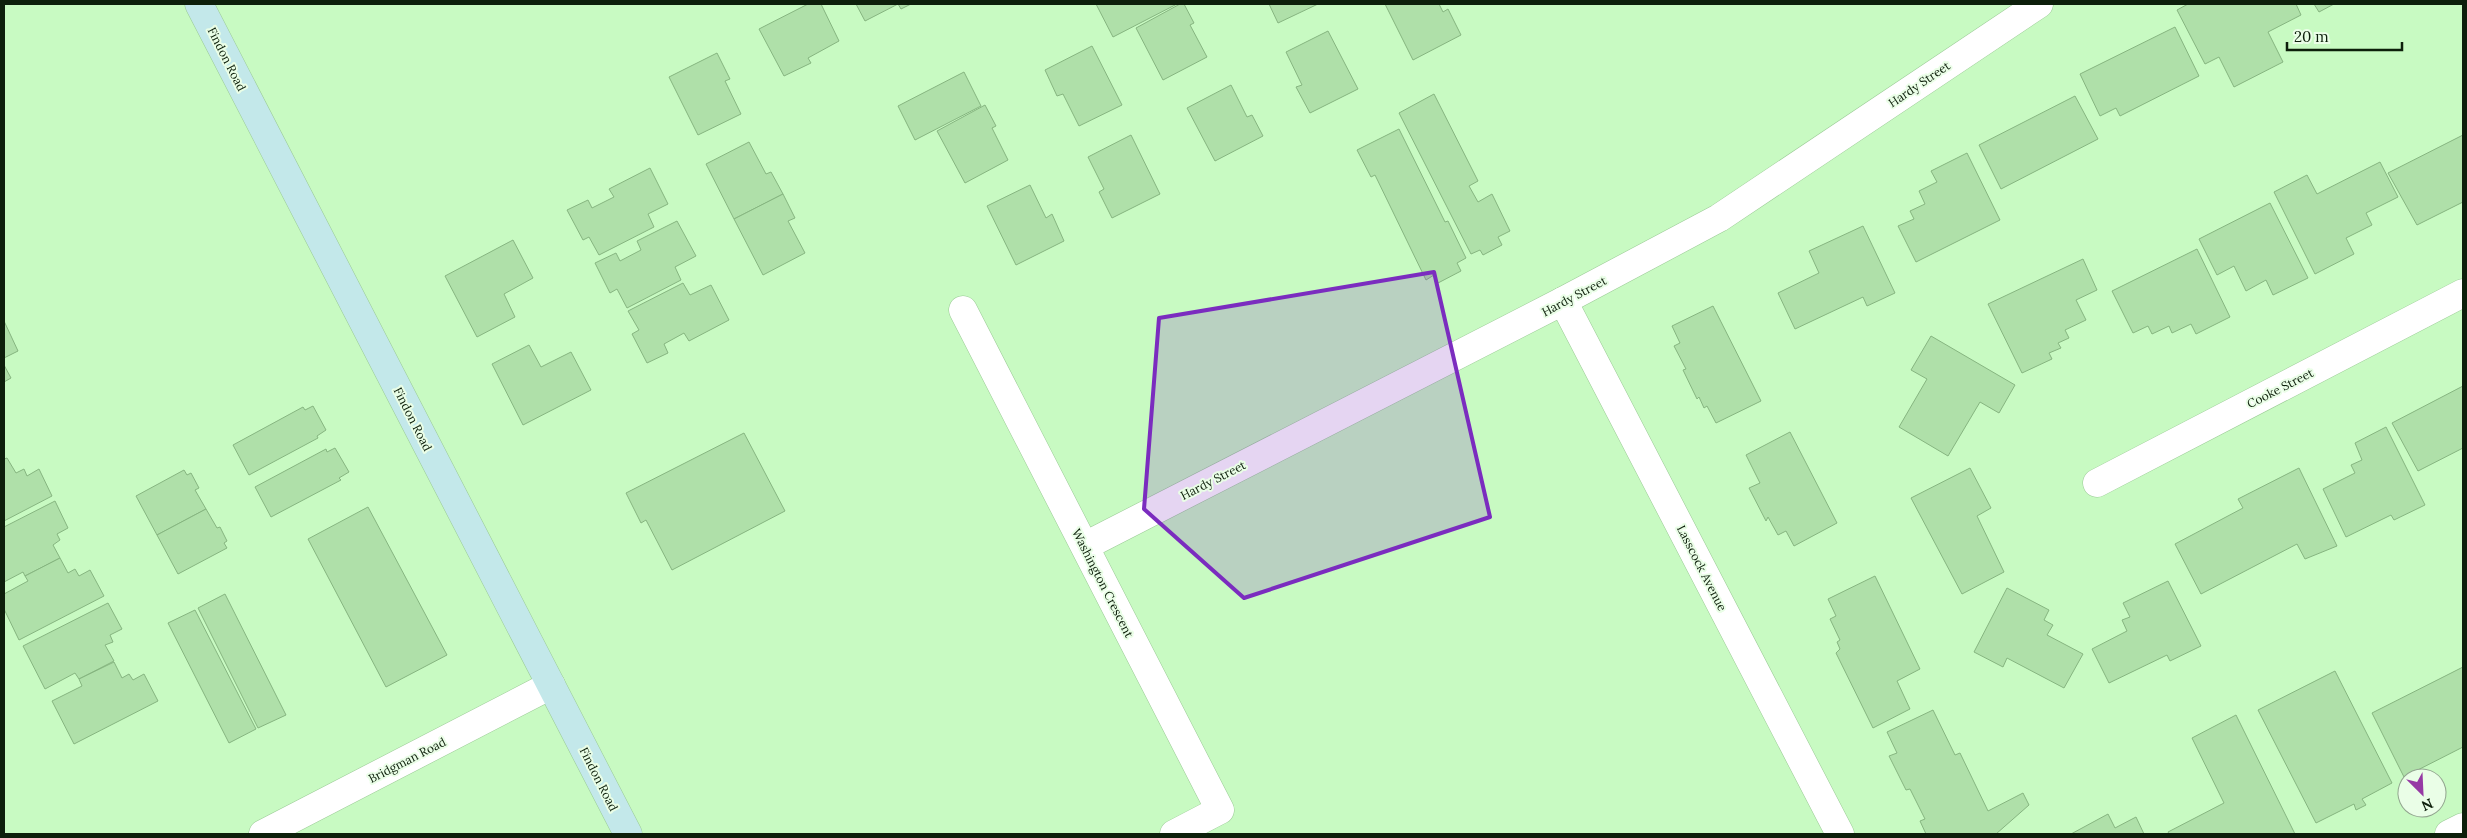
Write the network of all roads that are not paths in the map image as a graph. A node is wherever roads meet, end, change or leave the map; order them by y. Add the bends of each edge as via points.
1 (199, 4) edge
2 (2039, 4) edge
3 (2463, 292) edge
4 (1563, 302) junction
5 (963, 310) dead end
6 (2097, 483) dead end
7 (1085, 546) junction
8 (551, 685) junction
9 (2463, 827) edge
10 (263, 834) edge
11 (628, 834) edge
12 (1174, 834) edge
13 (1840, 834) edge
14 (2449, 834) edge

1 - 8 main road, Findon Road
2 - 4 street, Hardy Street via 1719,218
3 - 6 street, Cooke Street
4 - 7 street, Hardy Street
4 - 13 street, Lasscock Avenue
5 - 7 street, Washington Crescent
7 - 12 street, Washington Crescent via 1220,810
8 - 10 street, Bridgman Road
8 - 11 main road, Findon Road
9 - 14 street

